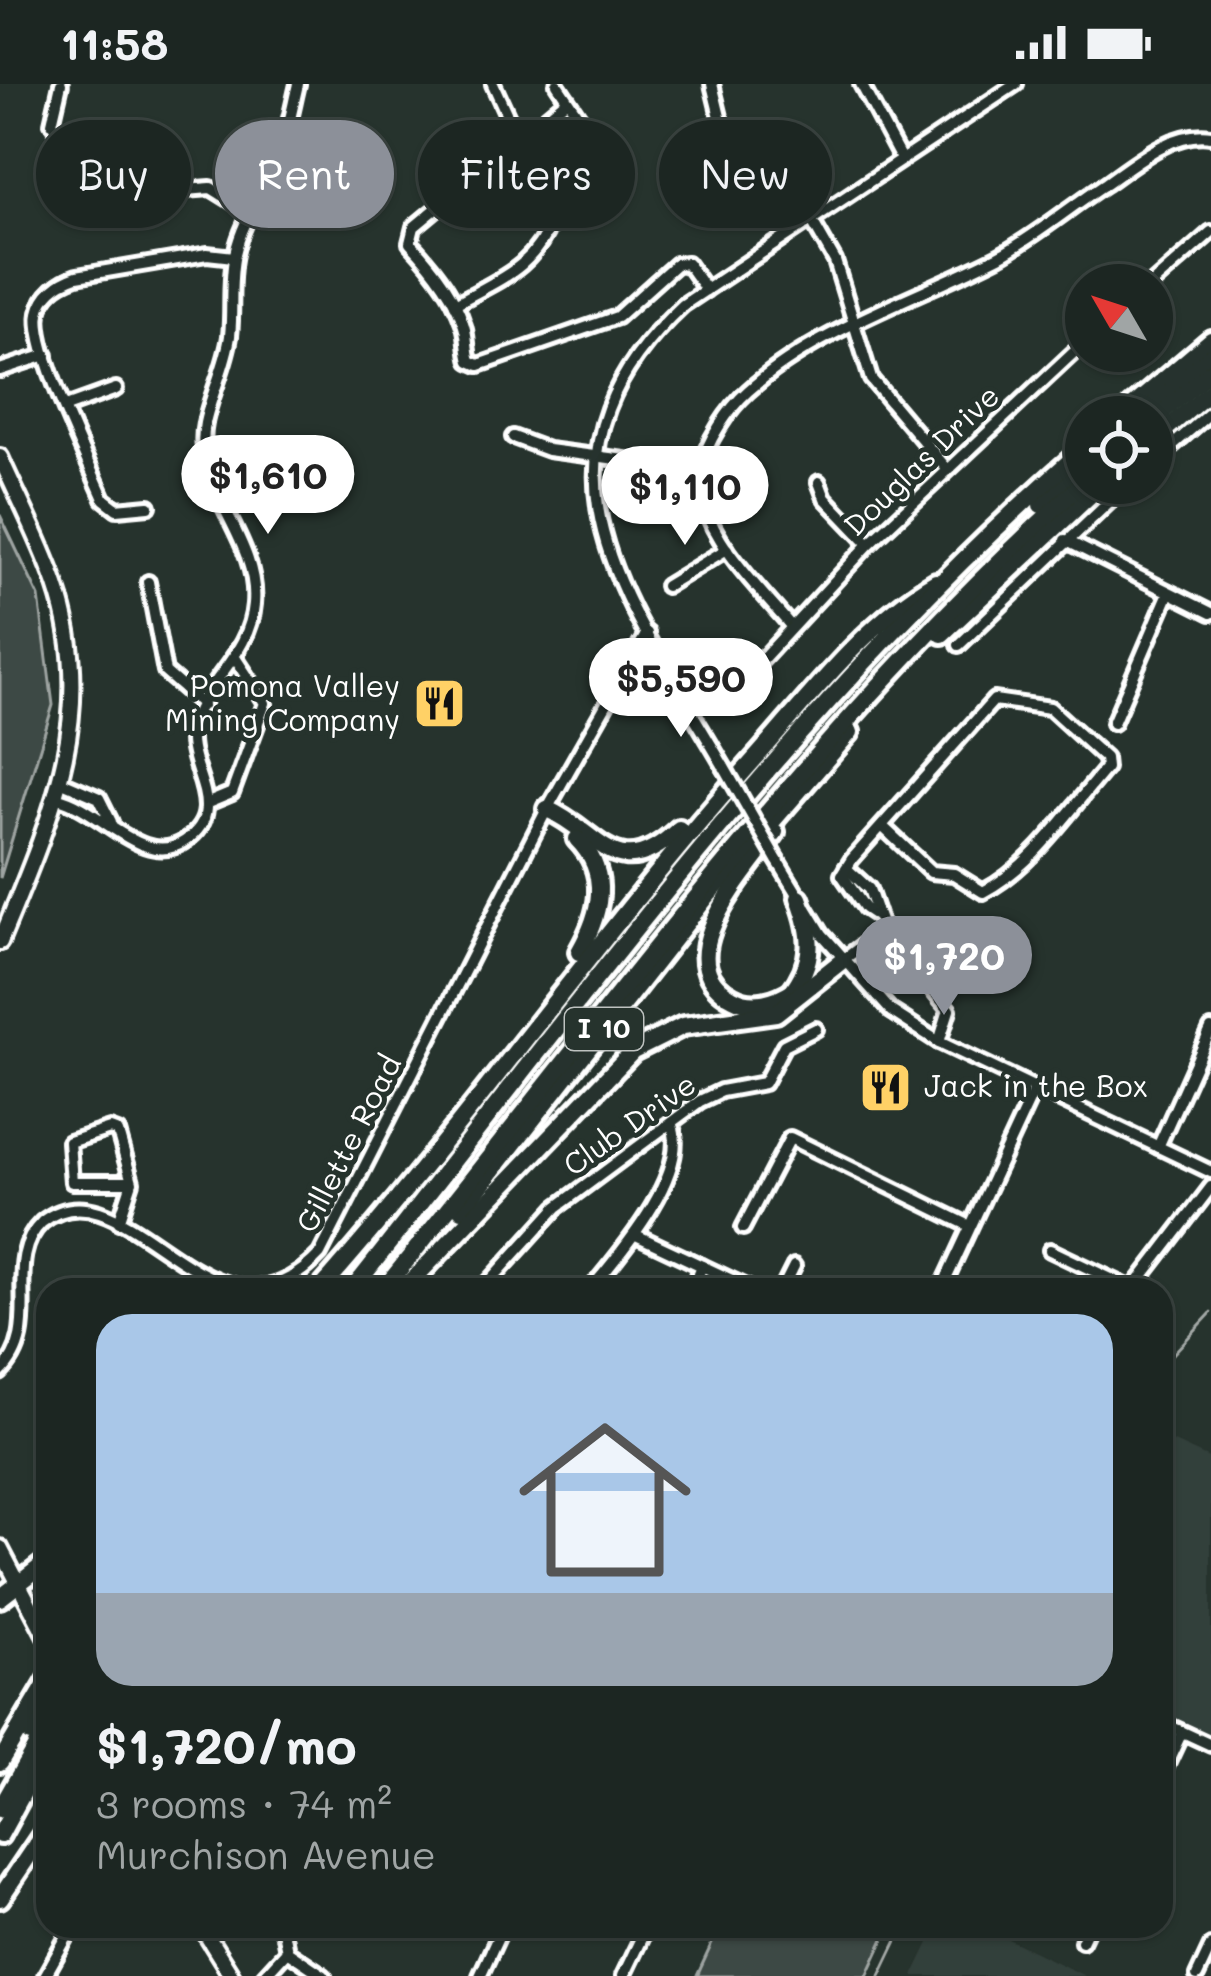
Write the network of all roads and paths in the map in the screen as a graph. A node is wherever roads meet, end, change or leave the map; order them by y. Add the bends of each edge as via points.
1 (61, 84) edge
2 (298, 84) edge
3 (493, 84) edge
4 (557, 84) edge
5 (712, 84) edge
6 (861, 84) edge
7 (1016, 84) edge
8 (566, 100) junction
9 (288, 120) edge
10 (514, 120) edge
11 (542, 120) edge
12 (580, 120) edge
13 (721, 120) edge
14 (1211, 136) edge
15 (901, 159) junction
16 (215, 190) edge
17 (832, 205) edge
18 (418, 224) edge
19 (243, 228) edge
20 (549, 228) edge
21 (798, 228) edge
22 (816, 228) edge
23 (1211, 232) edge
24 (234, 257) junction
25 (1173, 265) edge
26 (706, 290) junction
27 (455, 304) junction
28 (851, 324) junction
29 (1211, 340) edge
30 (46, 356) junction
31 (1211, 356) edge
32 (1065, 360) edge
33 (0, 370) edge
34 (1211, 371) edge
35 (116, 388) dead end
36 (1211, 391) edge
37 (1145, 396) edge
38 (1164, 396) edge
39 (1173, 403) edge
40 (65, 407) junction
41 (1211, 412) edge
42 (1173, 423) edge
43 (513, 437) dead end
44 (1173, 445) edge
45 (0, 457) edge
46 (596, 458) junction
47 (1065, 467) edge
48 (947, 469) junction
49 (701, 470) junction
50 (819, 482) dead end
51 (1065, 483) edge
52 (1065, 500) edge
53 (1080, 504) edge
54 (1105, 504) edge
55 (149, 506) dead end
56 (1065, 540) junction
57 (869, 544) junction
58 (727, 549) junction
59 (957, 569) junction
60 (148, 582) dead end
61 (666, 586) dead end
62 (1168, 595) junction
63 (1211, 613) edge
64 (790, 625) junction
65 (647, 633) junction
66 (958, 645) dead end
67 (236, 659) junction
68 (748, 674) dead end
69 (203, 705) junction
70 (1113, 723) dead end
71 (746, 768) junction
72 (815, 772) junction
73 (62, 782) junction
74 (57, 798) junction
75 (93, 803) junction
76 (208, 803) junction
77 (547, 809) junction
78 (881, 826) junction
79 (846, 868) junction
80 (869, 889) junction
81 (856, 897) junction
82 (799, 898) junction
83 (877, 916) junction
84 (883, 929) junction
85 (0, 942) edge
86 (842, 960) junction
87 (790, 994) junction
88 (540, 1017) junction
89 (816, 1029) dead end
90 (1211, 1029) edge
91 (939, 1042) junction
92 (546, 1043) junction
93 (1034, 1088) junction
94 (671, 1123) junction
95 (1158, 1147) junction
96 (1211, 1172) edge
97 (133, 1182) junction
98 (1211, 1187) edge
99 (119, 1222) junction
100 (970, 1226) junction
101 (743, 1228) dead end
102 (636, 1235) junction
103 (1050, 1250) dead end
104 (794, 1266) dead end
105 (702, 1267) junction
106 (214, 1278) edge
107 (284, 1278) edge
108 (333, 1278) edge
109 (361, 1278) edge
110 (393, 1278) edge
111 (409, 1278) edge
112 (412, 1278) edge
113 (493, 1278) edge
114 (600, 1278) edge
115 (697, 1278) edge
116 (726, 1278) edge
117 (788, 1278) edge
118 (946, 1278) edge
119 (1107, 1278) edge
120 (1141, 1278) edge
121 (0, 1373) edge
122 (0, 1548) edge
123 (36, 1571) edge
124 (19, 1584) junction
125 (0, 1598) edge
126 (36, 1617) edge
127 (36, 1701) edge
128 (36, 1725) edge
129 (1173, 1728) edge
130 (1182, 1732) junction
131 (1211, 1745) edge
132 (36, 1746) edge
133 (1173, 1751) edge
134 (0, 1762) edge
135 (36, 1770) edge
136 (0, 1787) edge
137 (0, 1810) edge
138 (0, 1834) edge
139 (36, 1845) edge
140 (0, 1898) edge
141 (66, 1938) edge
142 (208, 1938) edge
143 (284, 1938) edge
144 (497, 1938) edge
145 (641, 1938) edge
146 (1083, 1938) edge
147 (1082, 1941) dead end
148 (1211, 1946) edge
149 (287, 1951) junction
150 (300, 1963) junction
151 (289, 1974) edge
152 (45, 1976) edge
153 (232, 1976) edge
154 (263, 1976) edge
155 (324, 1976) edge
156 (480, 1976) edge
157 (623, 1976) edge
158 (1197, 1976) edge

1 - 16 street via 52,122 66,138 128,139 149,154 172,191
2 - 9 street
3 - 10 street
4 - 8 street
5 - 13 street
6 - 15 street
7 - 15 street
8 - 11 street
8 - 12 street
14 - 28 street via 1195,133 1153,152 1002,254
15 - 17 street
18 - 27 street via 410,243
19 - 24 street
20 - 27 street via 541,249
21 - 26 street
22 - 28 street via 836,261
23 - 25 street
24 - 30 street via 207,254 63,280 38,316
24 - 67 street via 230,340 203,428 211,473 255,580 251,628
26 - 27 street via 687,263 676,264 617,316 479,365 470,361
26 - 46 street via 648,337 605,413
28 - 48 street via 872,380
28 - 49 street via 748,391 719,428
29 - 37 highway
30 - 33 street
30 - 40 street
31 - 38 highway
32 - 48 street, Douglas Drive
34 - 39 highway
35 - 40 street
36 - 42 highway
40 - 55 street via 104,499 117,508
41 - 44 street
43 - 46 street
45 - 73 main road via 57,587 73,654
46 - 49 street
46 - 65 street via 601,537
47 - 59 highway, I 10
48 - 57 street, Douglas Drive
49 - 58 street
50 - 57 street
51 - 92 highway via 931,614 769,791 574,1028
52 - 110 highway via 942,618 750,827
53 - 72 highway, I 10 via 961,615
54 - 56 street
56 - 62 street
56 - 66 street
57 - 64 street, Douglas Drive
58 - 61 street
58 - 64 street
59 - 71 highway via 909,597
59 - 92 highway, I 10 via 792,746
60 - 69 street via 165,672
62 - 63 street
62 - 70 street
64 - 68 street, Douglas Drive
65 - 77 street, Gillette Road
65 - 82 street, bridge
67 - 69 street
67 - 76 street via 265,703 263,720 232,793
69 - 76 street via 190,741
71 - 77 highway via 642,854 603,849
71 - 88 highway
72 - 87 highway via 714,919 704,948 712,976 730,997 757,1004
72 - 111 highway, I 10 via 705,899
73 - 74 main road
73 - 75 street
74 - 75 street
74 - 85 main road
75 - 76 street via 136,844 166,849 192,836
77 - 88 highway via 586,848 600,899 592,931
77 - 107 street, Gillette Road via 331,1236 306,1269
78 - 78 street via 994,700 1050,708 1106,758 1070,809 983,892 954,874 931,872
78 - 79 street
79 - 80 street
79 - 81 street via 842,875
80 - 81 street
80 - 83 street
81 - 83 street
82 - 86 street
82 - 87 highway via 812,943
83 - 84 street
84 - 86 street
84 - 91 street via 949,1010
86 - 87 highway
86 - 91 street via 891,1011
86 - 112 highway via 776,1012 682,1025 633,1051
88 - 108 highway
89 - 94 street, Club Drive via 784,1045 764,1083 710,1095
90 - 95 street
91 - 93 street
92 - 109 highway, I 10
93 - 95 street
93 - 100 street
94 - 102 street via 676,1149
94 - 113 street, Club Drive via 557,1207
95 - 96 street
97 - 97 street via 118,1132 69,1142 72,1182
97 - 99 street
98 - 120 street
99 - 106 street, Gillette Road
99 - 121 street, Gillette Road via 73,1209 34,1229 20,1254 21,1344
100 - 101 street via 790,1138
100 - 118 street
102 - 105 street
102 - 114 street
103 - 119 street
104 - 117 street
105 - 115 street
105 - 116 street
122 - 124 main road
123 - 124 highway
124 - 125 highway
124 - 126 main road
127 - 134 highway
128 - 136 highway
129 - 130 street
130 - 131 street
130 - 133 street
132 - 137 highway
135 - 138 highway
139 - 140 highway
141 - 152 street
142 - 153 main road
143 - 149 street
144 - 156 street
145 - 157 street
146 - 147 street
148 - 158 street
149 - 150 street
149 - 154 street
150 - 151 street
150 - 155 street

